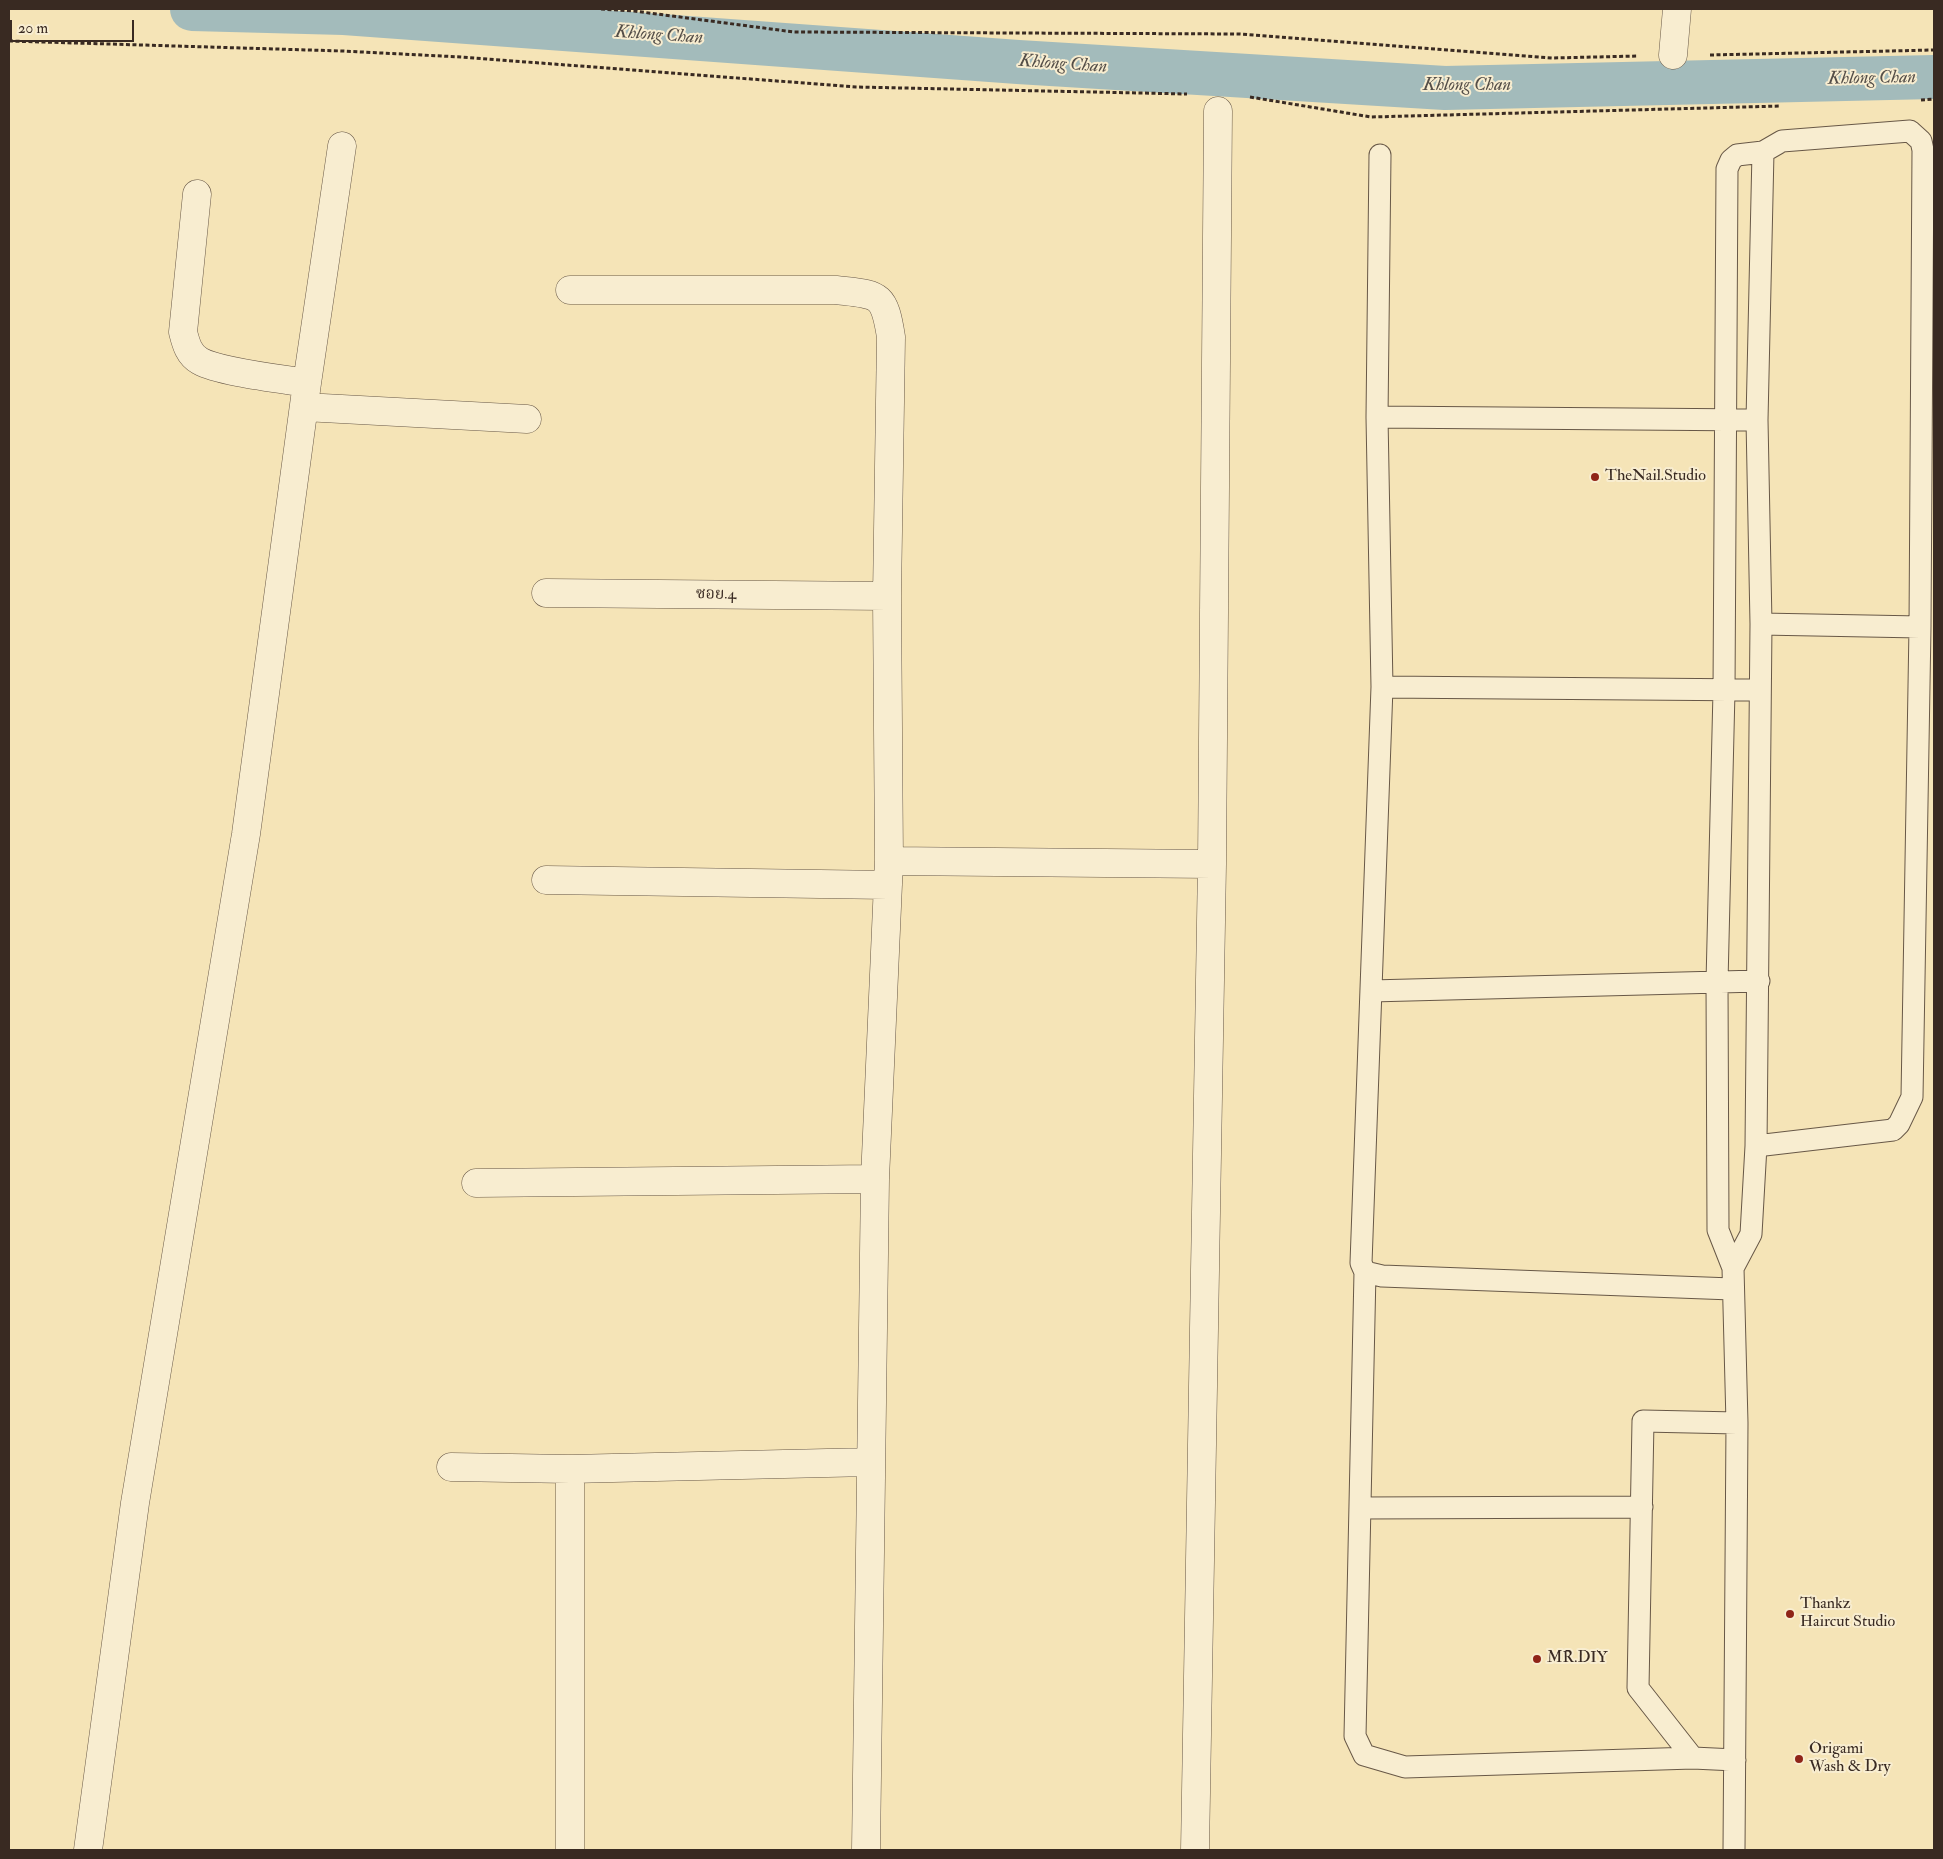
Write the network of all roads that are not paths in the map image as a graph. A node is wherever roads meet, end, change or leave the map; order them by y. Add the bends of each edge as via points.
1 (1677, 9) edge
2 (1672, 56) road end
3 (1218, 111) dead end
4 (342, 146) dead end
5 (1763, 152) junction
6 (1380, 155) dead end
7 (197, 194) dead end
8 (570, 290) dead end
9 (305, 395) junction
10 (1377, 417) junction
11 (527, 419) dead end
12 (1726, 420) junction
13 (1757, 420) junction
14 (546, 593) dead end
15 (887, 596) junction
16 (1761, 624) junction
17 (1920, 627) junction
18 (1382, 687) junction
19 (1760, 690) junction
20 (1724, 691) junction
21 (1212, 864) junction
22 (888, 873) junction
23 (546, 880) dead end
24 (1759, 981) junction
25 (1717, 982) junction
26 (1371, 991) junction
27 (1756, 1146) junction
28 (875, 1179) junction
29 (476, 1183) dead end
30 (1733, 1268) junction
31 (1365, 1272) junction
32 (1732, 1289) junction
33 (1737, 1423) junction
34 (870, 1462) junction
35 (451, 1467) dead end
36 (570, 1469) junction
37 (1642, 1507) junction
38 (1360, 1508) junction
39 (1693, 1758) junction
40 (1735, 1760) junction
41 (88, 1850) edge
42 (570, 1850) edge
43 (866, 1850) edge
44 (1195, 1850) edge
45 (1734, 1850) edge

1 - 2 street
3 - 21 street
4 - 9 street
5 - 12 lane via 1737,155 1728,169
5 - 13 lane
5 - 17 lane via 1782,141 1899,131 1910,131 1921,141
6 - 10 lane
7 - 9 street via 183,332 188,351 200,362
8 - 15 street via 836,290 877,298 887,309 891,337
9 - 11 street
9 - 41 street via 246,834 134,1503
10 - 12 lane
10 - 18 lane
12 - 13 lane
12 - 20 lane
13 - 16 lane
14 - 15 street, ซอย.4
15 - 22 street
16 - 17 lane
16 - 19 lane
17 - 27 lane via 1912,1097 1894,1130
18 - 20 lane
18 - 26 lane
19 - 20 lane
19 - 24 lane
20 - 25 lane
21 - 22 street
21 - 44 street
22 - 23 street
22 - 28 street
24 - 25 lane
24 - 27 lane via 1756,1007
25 - 26 lane
25 - 30 lane via 1718,1230
26 - 31 lane via 1361,1263
27 - 30 lane via 1751,1234
28 - 29 street
28 - 34 street
30 - 32 lane
31 - 32 lane via 1382,1276
31 - 38 lane
32 - 33 lane
33 - 37 lane via 1643,1421
33 - 40 lane
34 - 36 street
34 - 43 street
35 - 36 street
36 - 42 street
37 - 38 lane
37 - 39 lane via 1638,1688
38 - 39 lane via 1355,1736 1364,1755 1405,1767
39 - 40 lane
40 - 45 lane

